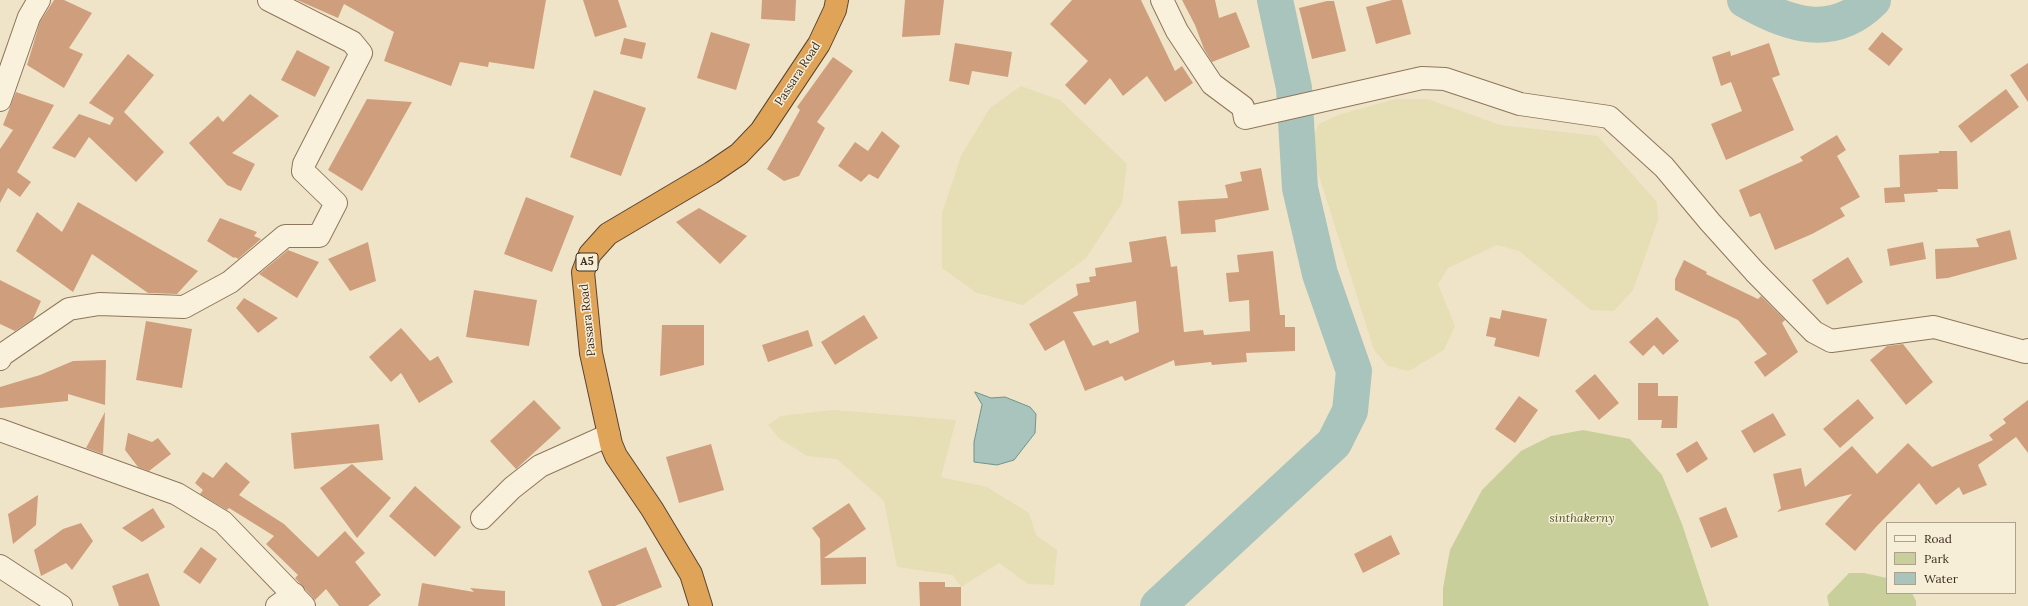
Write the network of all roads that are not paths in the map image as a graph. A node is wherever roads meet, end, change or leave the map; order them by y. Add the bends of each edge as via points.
1 (39, 0) edge
2 (269, 0) edge
3 (837, 0) edge
4 (1162, 0) edge
5 (0, 100) edge
6 (2028, 350) edge
7 (0, 359) edge
8 (0, 430) edge
9 (609, 435) junction
10 (482, 518) dead end
11 (0, 566) edge
12 (292, 602) edge
13 (61, 606) edge
14 (701, 606) edge

1 - 5 street via 28,17
2 - 7 street via 352,42 361,53 304,164 304,171 336,202 319,236 285,236 230,282 184,307 99,304 69,309 2,355
3 - 9 highway, Passara Road / A5 via 819,44 761,131 739,154 608,234 590,254 583,272 591,353
4 - 6 street via 1177,31 1212,84 1243,107 1244,118 1422,78 1445,79 1520,104 1609,117 1664,167 1745,261 1814,332 1832,341 1934,327 2025,352
8 - 12 street via 177,494 223,522
9 - 10 street via 540,466 512,488
9 - 14 highway, Passara Road / A5 via 616,456 692,574
11 - 13 street

